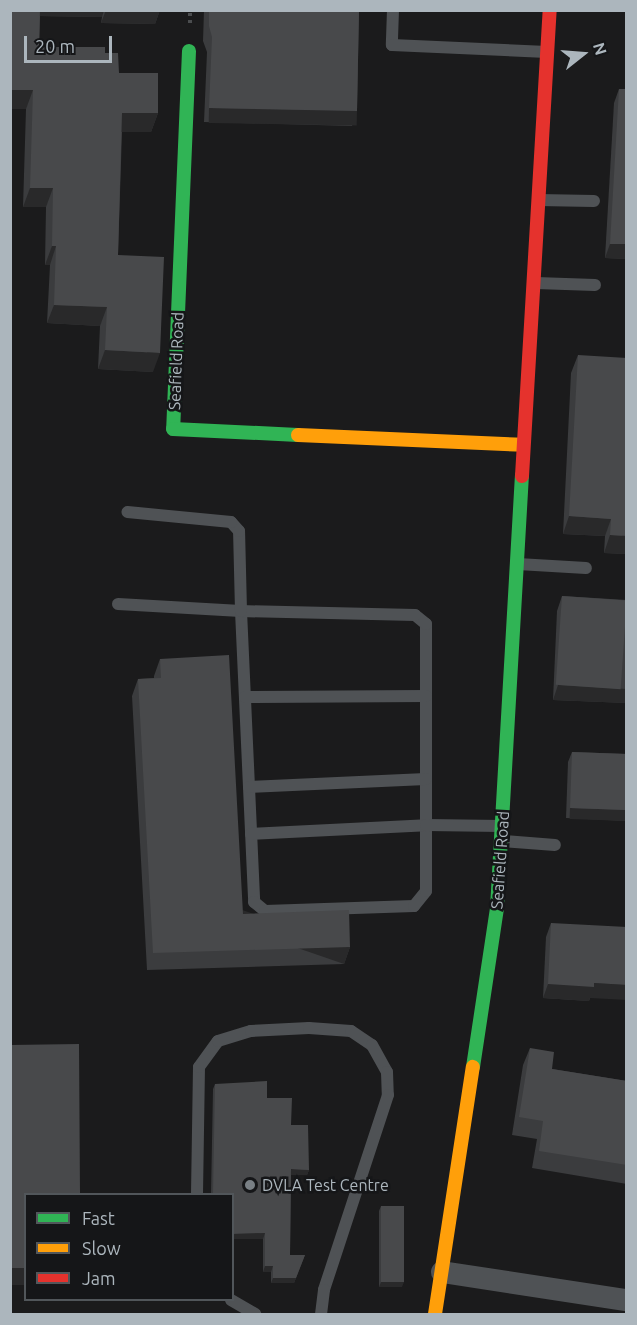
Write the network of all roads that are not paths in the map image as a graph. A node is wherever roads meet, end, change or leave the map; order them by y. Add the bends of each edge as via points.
1 (393, 10) edge
2 (550, 10) edge
3 (189, 51) dead end
4 (548, 52) junction
5 (538, 200) junction
6 (594, 201) dead end
7 (532, 283) junction
8 (595, 285) dead end
9 (523, 446) junction
10 (128, 512) dead end
11 (516, 564) junction
12 (586, 567) dead end
13 (118, 604) dead end
14 (241, 611) junction
15 (426, 696) junction
16 (244, 698) junction
17 (426, 779) junction
18 (249, 787) junction
19 (426, 825) junction
20 (502, 826) junction
21 (251, 834) junction
22 (501, 841) junction
23 (555, 845) dead end
24 (197, 1193) edge
25 (442, 1272) junction
26 (627, 1300) edge
27 (234, 1301) edge
28 (255, 1314) edge
29 (321, 1314) edge
30 (435, 1314) edge

1 - 4 lane via 392,45
2 - 4 street, Seafield Road
3 - 9 street, Seafield Road via 173,429
4 - 5 street, Seafield Road
5 - 6 lane
5 - 7 street, Seafield Road
7 - 8 lane
7 - 9 street, Seafield Road
9 - 11 street, Seafield Road
10 - 14 lane via 231,522 239,531
11 - 12 lane
11 - 20 street, Seafield Road
13 - 14 lane
14 - 15 lane via 415,615 426,624
14 - 16 lane
15 - 16 lane
15 - 17 lane
16 - 18 lane
17 - 18 lane
17 - 19 lane
18 - 21 lane
19 - 20 lane
19 - 21 lane
19 - 21 lane via 426,891 414,906 265,911 254,902
20 - 22 street, Seafield Road
22 - 23 lane
22 - 25 street, Seafield Road via 497,908
24 - 29 lane via 199,1067 218,1041 251,1031 309,1028 351,1031 372,1045 387,1072 388,1095 324,1290
25 - 26 street
25 - 30 street, Seafield Road
27 - 28 lane

